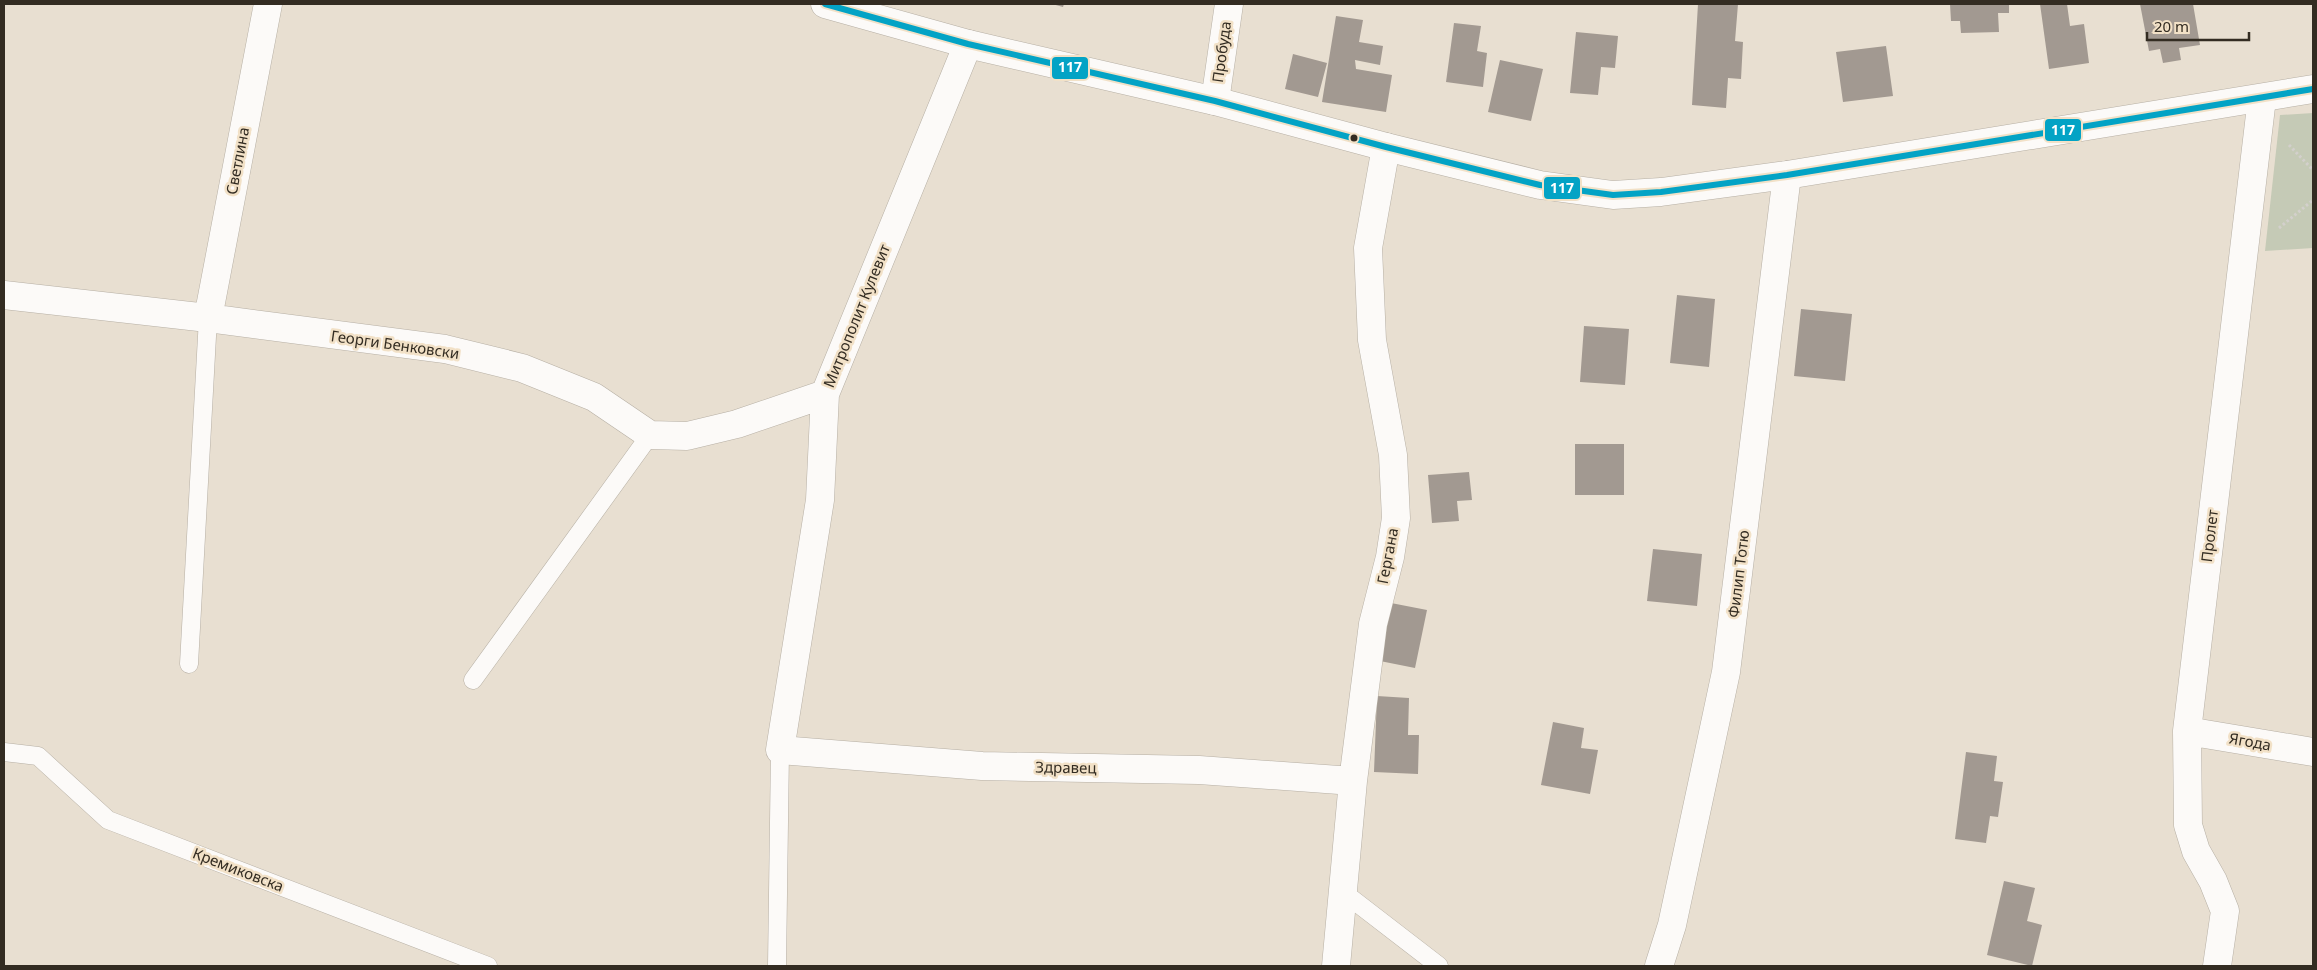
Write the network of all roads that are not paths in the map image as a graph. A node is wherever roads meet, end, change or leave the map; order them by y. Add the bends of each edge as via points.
1 (268, 4) edge
2 (825, 4) edge
3 (1229, 4) edge
4 (968, 44) junction
5 (2313, 89) edge
6 (2262, 98) junction
7 (1215, 101) junction
8 (1386, 147) junction
9 (1787, 176) junction
10 (4, 295) edge
11 (208, 318) junction
12 (825, 394) junction
13 (650, 435) junction
14 (189, 664) dead end
15 (472, 680) dead end
16 (2187, 731) junction
17 (780, 750) junction
18 (4, 752) edge
19 (2313, 752) edge
20 (1353, 781) junction
21 (1343, 892) junction
22 (488, 966) edge
23 (777, 966) edge
24 (1336, 966) edge
25 (1438, 966) edge
26 (1659, 966) edge
27 (2217, 966) edge

1 - 11 street, Светлина
2 - 4 street
3 - 7 street, Пробуда
4 - 7 street
4 - 12 street, Митрополит Кулевит
5 - 6 street
6 - 9 street
6 - 16 street, Пролет
7 - 8 street
8 - 9 street via 1540,185 1612,195
8 - 20 street, Гергана via 1368,248 1372,340 1393,455 1396,518 1390,558 1373,624
9 - 26 street, Филип Тотю via 1726,672 1672,925
10 - 11 street, Георги Бенковски
11 - 13 street, Георги Бенковски via 444,349 522,368 594,397
11 - 14 lane
12 - 13 street via 687,436
12 - 17 street, Митрополит Кулевит via 820,500
13 - 15 lane
16 - 19 street, Ягода
16 - 27 street, Пролет via 2188,824 2196,851 2225,911
17 - 20 street, Здравец via 982,766 1199,770
17 - 23 lane
18 - 22 lane, Кремиковска via 38,756 108,820
20 - 21 street, Гергана
21 - 24 street, Гергана
21 - 25 lane

